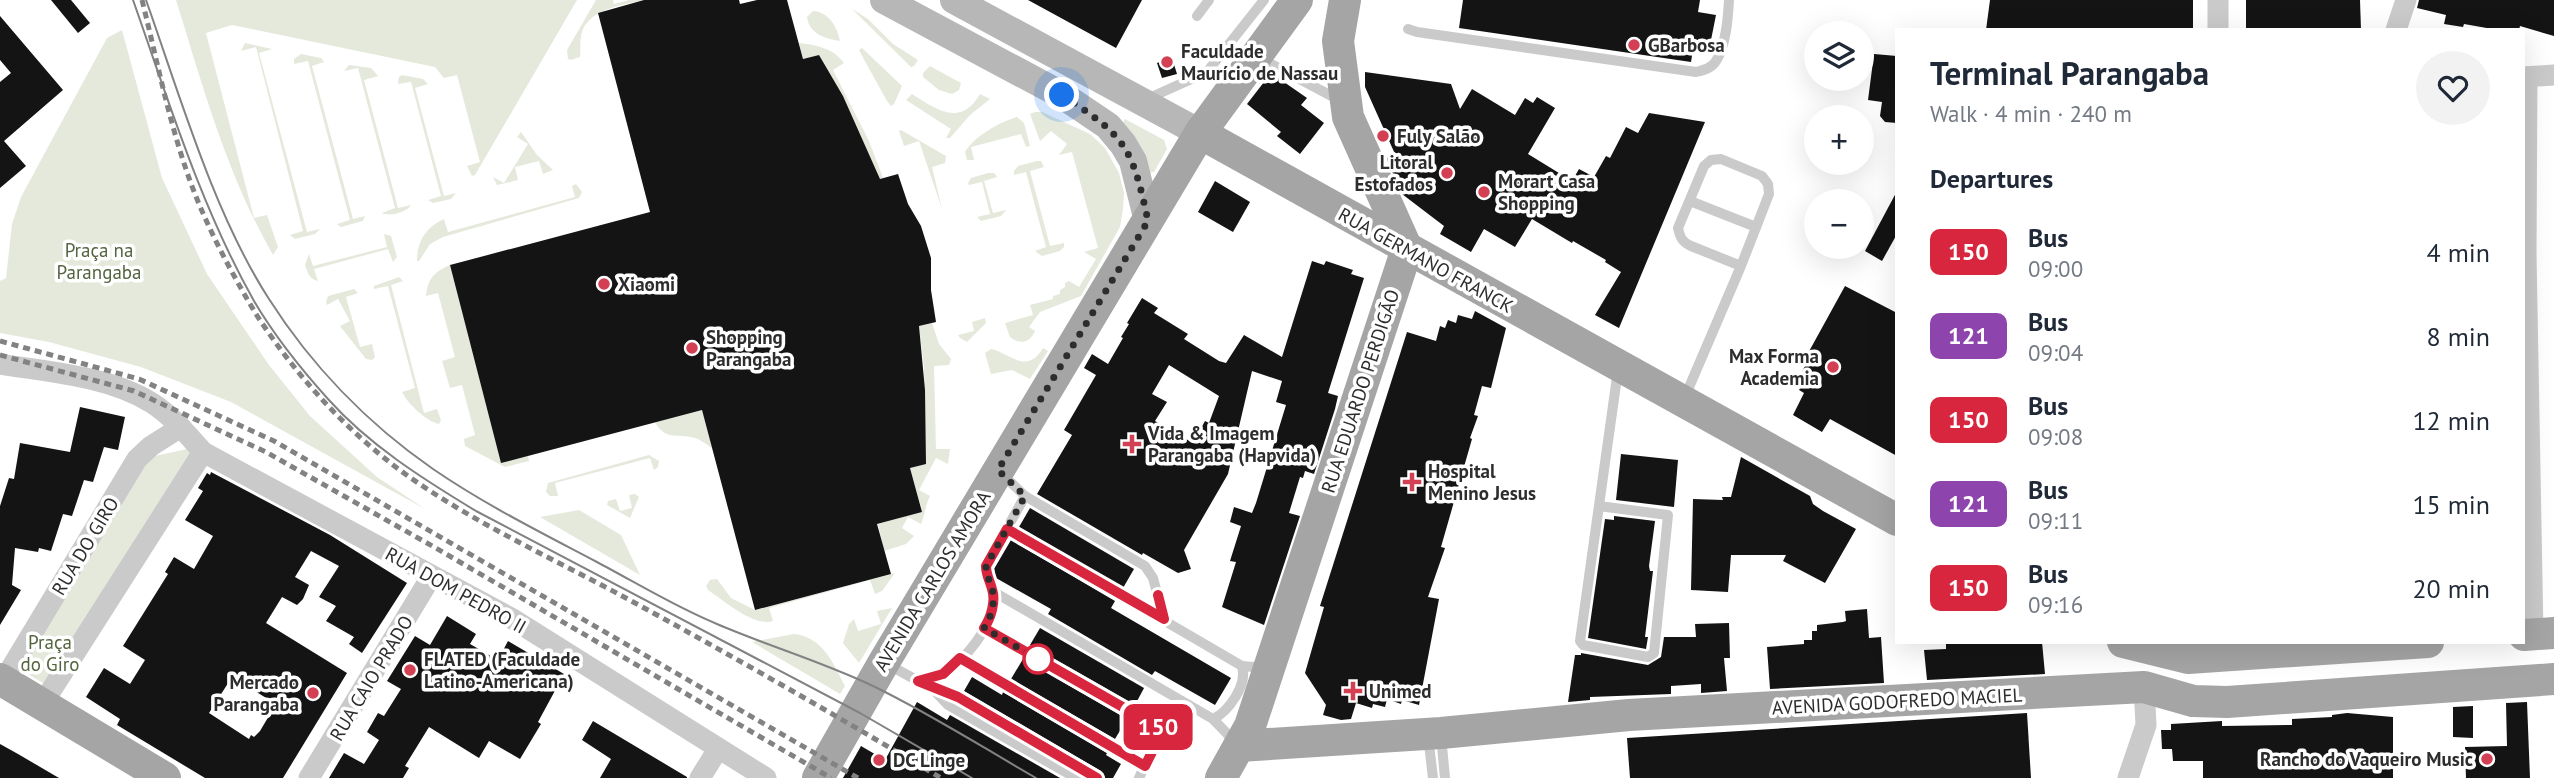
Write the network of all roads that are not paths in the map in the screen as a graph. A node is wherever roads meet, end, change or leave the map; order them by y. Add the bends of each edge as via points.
1 (884, 0) edge
2 (954, 0) edge
3 (1209, 0) edge
4 (1345, 0) edge
5 (1729, 0) edge
6 (2218, 0) edge
7 (2406, 0) edge
8 (1283, 4) edge
9 (1197, 16) dead end
10 (2218, 28) edge
11 (2397, 28) edge
12 (1408, 29) dead end
13 (1255, 55) junction
14 (2554, 75) edge
15 (2525, 77) edge
16 (1141, 102) junction
17 (1347, 104) junction
18 (1200, 134) junction
19 (1690, 201) junction
20 (1148, 221) junction
21 (1756, 227) junction
22 (1407, 249) junction
23 (2525, 253) edge
24 (1741, 267) junction
25 (0, 364) edge
26 (1618, 365) junction
27 (1683, 401) junction
28 (181, 427) junction
29 (2527, 434) edge
30 (203, 452) junction
31 (998, 470) junction
32 (1025, 496) junction
33 (1599, 506) junction
34 (1895, 519) edge
35 (1007, 529) junction
36 (431, 577) junction
37 (994, 592) junction
38 (1164, 619) junction
39 (984, 628) junction
40 (2537, 634) edge
41 (2116, 644) edge
42 (2131, 644) edge
43 (2378, 644) edge
44 (2227, 650) edge
45 (960, 658) junction
46 (884, 662) junction
47 (1257, 663) junction
48 (2, 679) edge
49 (2554, 679) edge
50 (918, 681) junction
51 (2144, 687) junction
52 (933, 689) junction
53 (43, 703) junction
54 (1184, 703) junction
55 (1213, 719) junction
56 (1163, 730) junction
57 (1435, 734) junction
58 (1239, 746) junction
59 (718, 749) junction
60 (1145, 766) junction
61 (165, 778) edge
62 (309, 778) edge
63 (701, 778) edge
64 (766, 778) edge
65 (818, 778) edge
66 (1076, 778) edge
67 (1097, 778) edge
68 (1139, 778) edge
69 (1221, 778) edge
70 (1433, 778) edge
71 (1446, 778) edge
72 (2128, 778) edge

1 - 20 main road via 1062,95 1108,126 1133,161
2 - 16 main road, RUA GERMANO FRANCK
3 - 9 lane
4 - 17 main road via 1338,41
5 - 12 lane via 1727,27 1716,62 1696,72
6 - 10 street
7 - 11 street
8 - 13 main road, AVENIDA CARLOS AMORA
8 - 16 lane via 1207,72
13 - 17 lane
13 - 18 main road, AVENIDA CARLOS AMORA
14 - 15 street
15 - 23 street
16 - 18 main road, RUA GERMANO FRANCK
17 - 22 main road via 1348,117
18 - 20 main road, AVENIDA CARLOS AMORA
18 - 22 main road, RUA GERMANO FRANCK
19 - 21 lane
19 - 21 lane via 1704,166 1721,159 1762,176 1768,184 1769,194
19 - 24 lane via 1678,228 1684,242
20 - 31 main road, AVENIDA CARLOS AMORA via 1086,311
21 - 24 lane
22 - 26 main road, RUA GERMANO FRANCK
22 - 47 main road, RUA EDUARDO PERDIGÃO
23 - 29 street
24 - 27 lane
25 - 28 street, RUA DOM PEDRO II via 123,390 152,403
26 - 27 main road, RUA GERMANO FRANCK
26 - 33 lane
27 - 34 main road, RUA GERMANO FRANCK
28 - 30 street, RUA DOM PEDRO II
28 - 48 street, RUA DO GIRO via 137,460
29 - 40 street
30 - 36 street, RUA DOM PEDRO II
30 - 53 street
31 - 32 lane
31 - 46 main road, AVENIDA CARLOS AMORA
32 - 35 lane
32 - 38 lane via 1145,566
33 - 33 lane via 1580,642 1648,657 1654,653 1668,515
35 - 37 lane via 986,566
35 - 38 lane
36 - 59 street, RUA DOM PEDRO II via 511,618
36 - 62 street, RUA CAIO PRADO
37 - 39 lane
37 - 54 lane
38 - 47 lane
39 - 45 lane
39 - 56 lane
41 - 51 main road
42 - 44 main road via 2188,658
43 - 44 main road
45 - 50 lane via 943,674
45 - 60 lane
46 - 50 lane
46 - 65 main road, AVENIDA CARLOS AMORA
47 - 55 lane via 1244,674 1226,713
47 - 58 main road, RUA EDUARDO PERDIGÃO via 1250,726
48 - 53 main road
49 - 51 main road, AVENIDA GODOFREDO MACIEL via 2227,702 2193,701
50 - 52 lane
51 - 57 main road, AVENIDA GODOFREDO MACIEL via 1629,715
51 - 72 street via 2146,725
52 - 66 lane via 948,705
52 - 67 lane via 958,697
53 - 61 main road
54 - 55 lane
54 - 56 lane
55 - 58 lane
56 - 60 lane
57 - 58 main road, AVENIDA GODOFREDO MACIEL
57 - 70 lane
57 - 71 lane
58 - 69 main road, RUA EDUARDO PERDIGÃO
59 - 63 street
59 - 64 street, RUA DOM PEDRO II
60 - 68 lane

